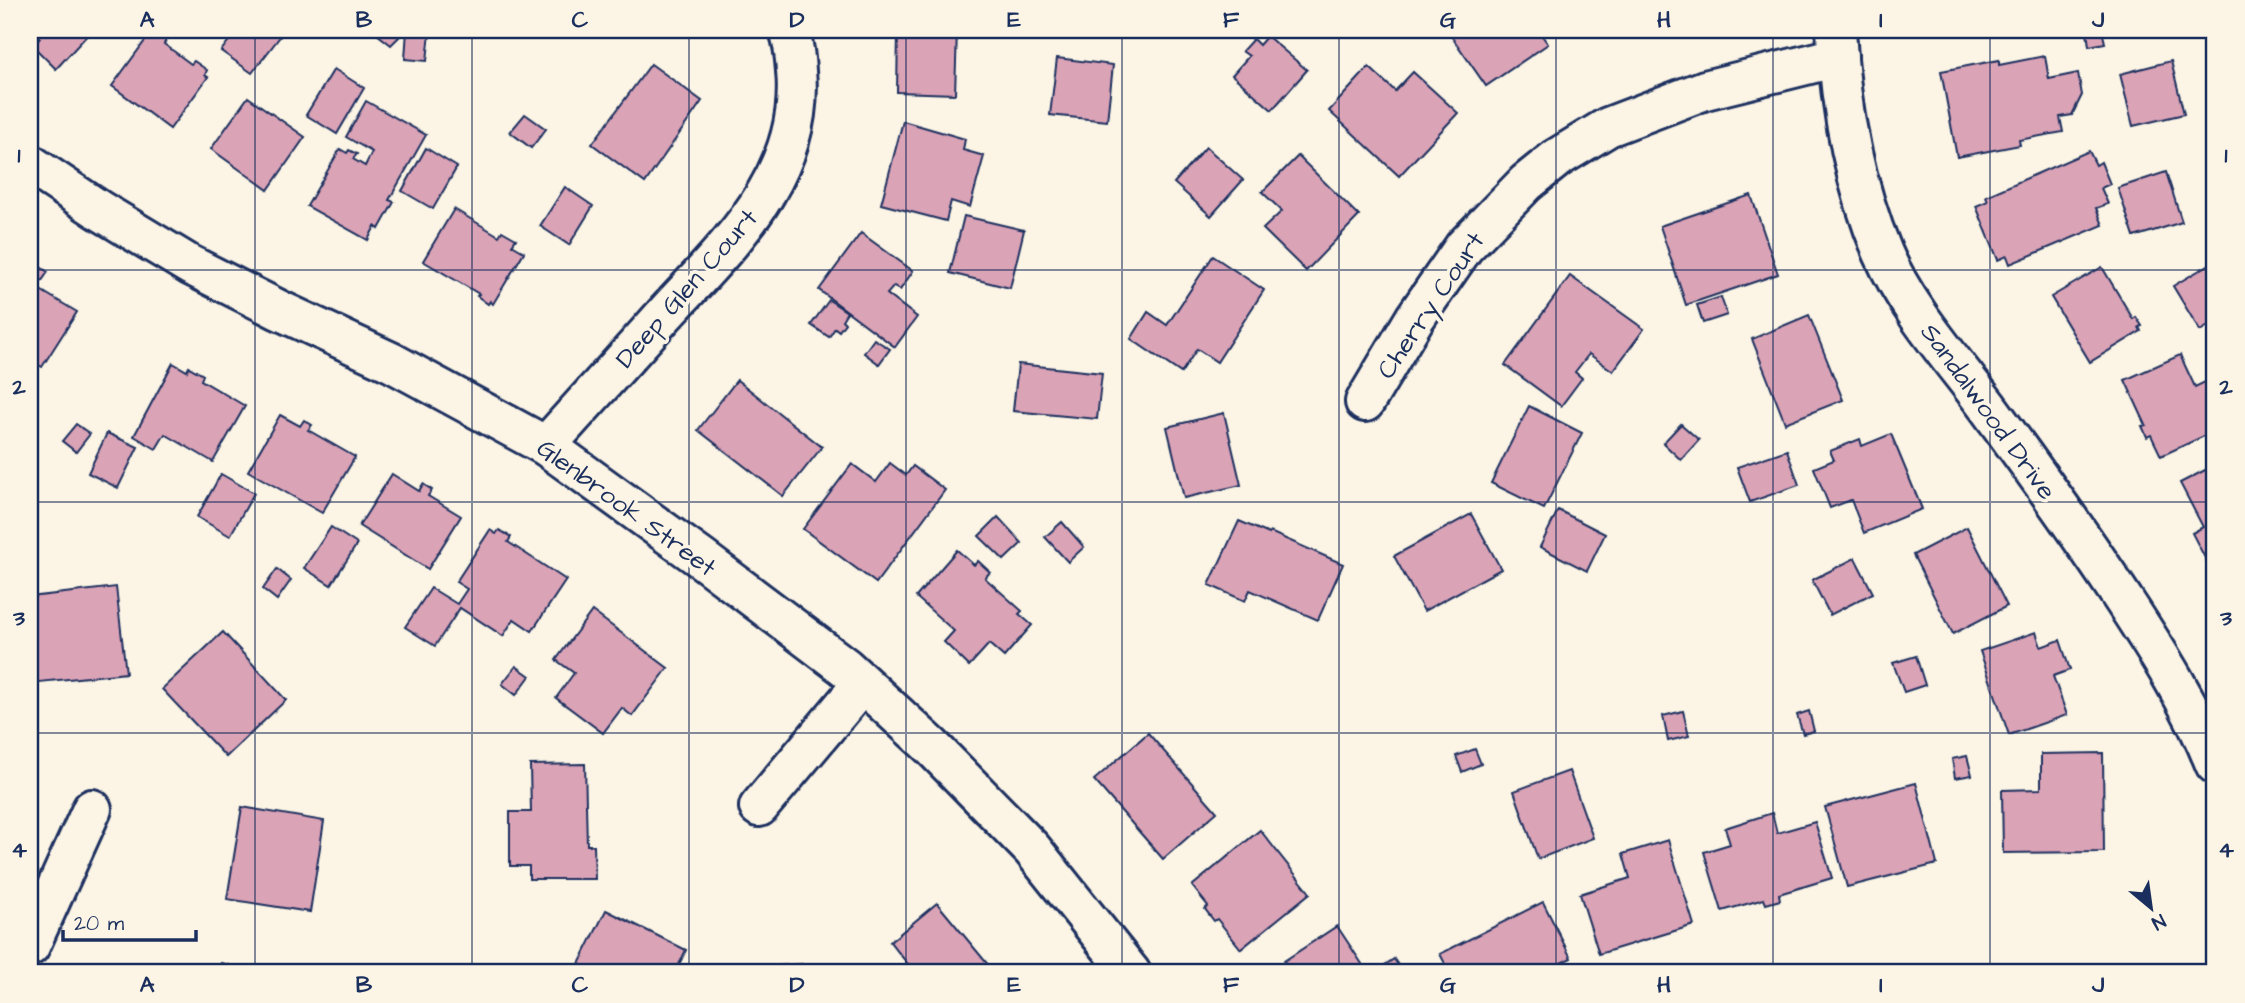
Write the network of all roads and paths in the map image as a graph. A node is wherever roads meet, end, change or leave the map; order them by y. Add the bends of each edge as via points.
1 (789, 30) edge
2 (1837, 43) edge
3 (30, 164) edge
4 (1365, 402) dead end
5 (546, 446) junction
6 (862, 684) junction
7 (2215, 764) edge
8 (759, 807) dead end
9 (92, 808) dead end
10 (30, 946) edge
11 (1131, 973) edge

1 - 5 street, Deep Glen Court via 799,97 786,156 763,200 729,244
2 - 4 street, Cherry Court via 1608,127 1557,158 1464,247
2 - 7 street, Sandalwood Drive via 1852,147 1884,254 1944,353 1985,404 2159,654 2200,726
3 - 5 street, Glenbrook Street via 190,265 391,362
5 - 6 street, Glenbrook Street via 702,559
6 - 8 street
6 - 11 street, Glenbrook Street via 931,746 1032,849
9 - 10 street

